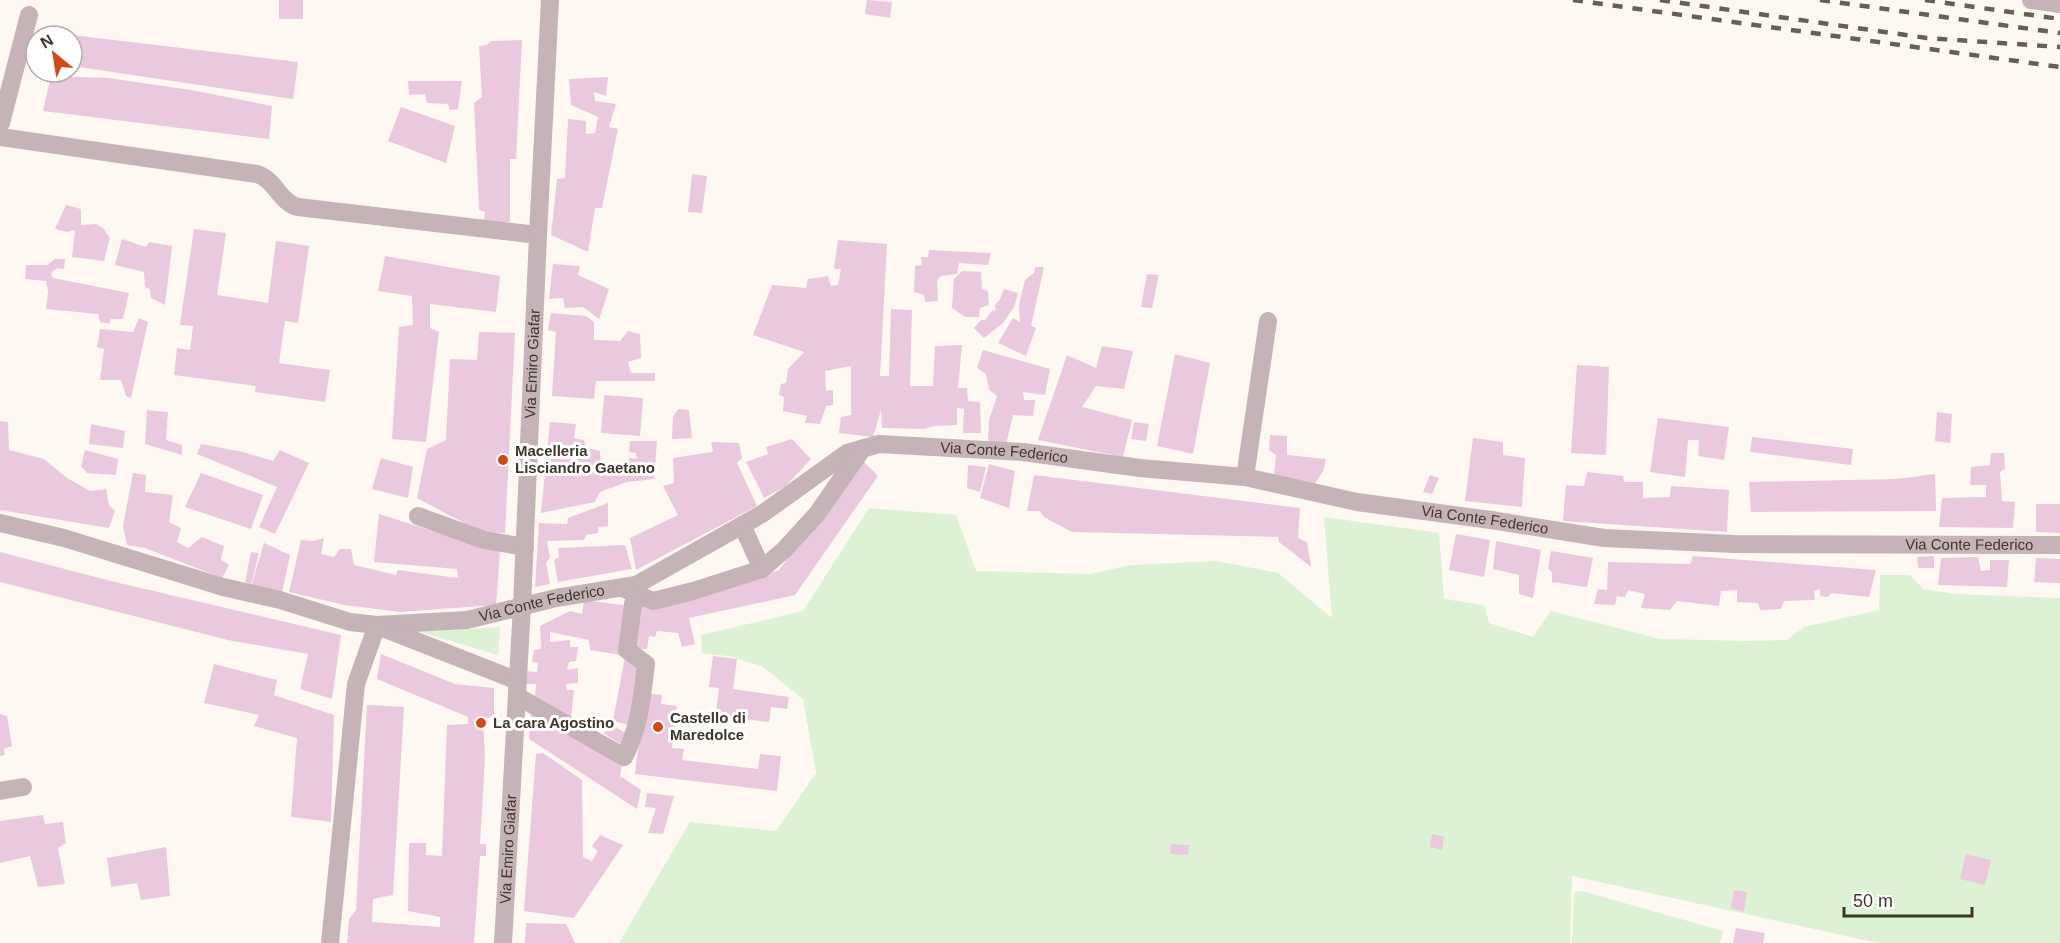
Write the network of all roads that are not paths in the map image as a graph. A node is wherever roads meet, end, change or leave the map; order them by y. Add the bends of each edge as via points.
1 (550, 0) edge
2 (2031, 0) edge
3 (2060, 4) edge
4 (29, 15) dead end
5 (3, 130) edge
6 (538, 236) junction
7 (1268, 321) dead end
8 (863, 448) junction
9 (1245, 477) junction
10 (418, 516) dead end
11 (0, 524) edge
12 (742, 525) junction
13 (2060, 545) edge
14 (525, 547) junction
15 (762, 569) junction
16 (622, 588) junction
17 (640, 595) junction
18 (522, 606) junction
19 (377, 625) junction
20 (518, 689) junction
21 (23, 787) dead end
22 (0, 791) edge
23 (330, 943) edge
24 (503, 943) edge

1 - 6 street, Via Emiro Giafar
2 - 3 street
4 - 5 street
5 - 6 street via 256,174 269,180 287,203 298,207
6 - 14 street, Via Emiro Giafar
7 - 9 street
8 - 9 street, Via Conte Federico via 879,444 1023,452
8 - 12 street, Via Conte Federico via 847,453
8 - 15 street via 817,514
9 - 13 street, Via Conte Federico via 1358,502 1604,538 1734,544
10 - 14 street via 484,540
11 - 19 street, Via Conte Federico via 64,538 350,622
12 - 15 street
12 - 16 street, Via Conte Federico via 636,585
14 - 18 street, Via Emiro Giafar
15 - 17 street via 653,601
16 - 17 street
16 - 18 street, Via Conte Federico
17 - 20 street via 633,604 627,650 646,664 639,720 624,757
18 - 19 street, Via Conte Federico via 467,620
18 - 20 street, Via Emiro Giafar
19 - 20 street
19 - 23 street via 356,684
20 - 24 street, Via Emiro Giafar
21 - 22 street

